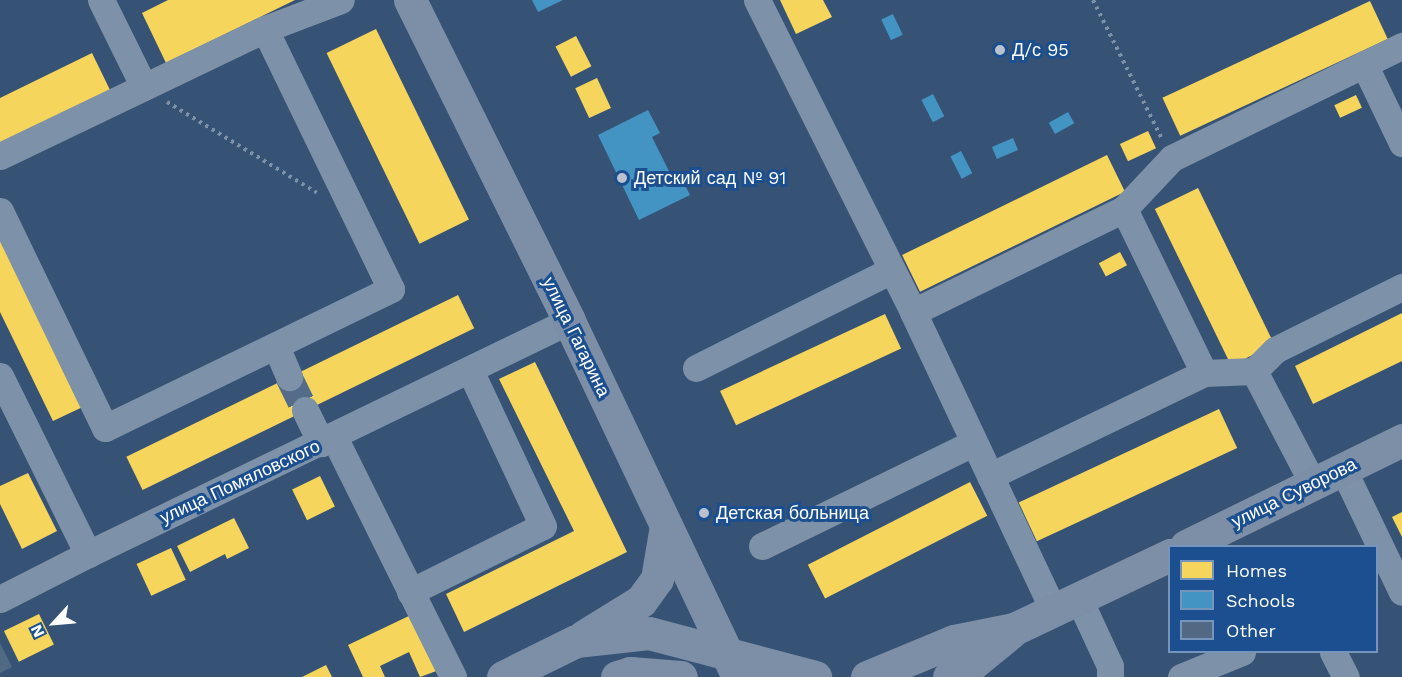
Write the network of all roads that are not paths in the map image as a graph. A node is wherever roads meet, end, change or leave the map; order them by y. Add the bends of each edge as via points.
1 (101, 0) edge
2 (341, 0) edge
3 (410, 0) edge
4 (758, 0) edge
5 (265, 29) junction
6 (1402, 46) edge
7 (1364, 64) junction
8 (144, 87) junction
9 (1402, 143) edge
10 (0, 156) edge
11 (1124, 208) junction
12 (0, 211) edge
13 (890, 271) junction
14 (1402, 287) edge
15 (913, 312) junction
16 (569, 321) junction
17 (276, 346) junction
18 (696, 368) dead end
19 (470, 370) junction
20 (1254, 371) junction
21 (1204, 373) junction
22 (0, 376) edge
23 (289, 377) tunnel mouth
24 (305, 410) tunnel mouth
25 (327, 440) junction
26 (1402, 440) edge
27 (973, 443) junction
28 (1343, 469) junction
29 (990, 476) junction
30 (1313, 484) junction
31 (666, 526) junction
32 (1188, 545) edge
33 (762, 546) dead end
34 (88, 554) junction
35 (1168, 556) edge
36 (1400, 580) edge
37 (410, 592) junction
38 (0, 599) edge
39 (1066, 605) junction
40 (1014, 629) junction
41 (576, 641) junction
42 (1237, 653) edge
43 (1334, 653) edge
44 (732, 665) edge
45 (453, 677) edge
46 (503, 677) edge
47 (617, 677) edge
48 (681, 677) edge
49 (815, 677) edge
50 (867, 677) edge
51 (948, 677) edge
52 (1110, 677) edge
53 (1181, 677) edge
54 (1346, 677) edge

1 - 8 street
2 - 5 street
3 - 16 main road, улица Гагарина
4 - 13 street
5 - 8 street
5 - 17 street via 391,289
6 - 7 street
7 - 9 street
7 - 11 street via 1172,158
8 - 10 street
11 - 15 street
11 - 21 street
12 - 17 street via 105,428
13 - 15 street
13 - 18 street
14 - 20 street via 1275,350
15 - 27 street
16 - 19 street, улица Помяловского
16 - 31 main road, улица Гагарина
17 - 23 street
19 - 25 street, улица Помяловского
19 - 37 street via 543,526
20 - 21 street
20 - 30 street
21 - 29 street
22 - 34 street
24 - 25 street
25 - 34 street, улица Помяловского
25 - 37 street
26 - 28 main road, улица Суворова
27 - 29 street
27 - 33 street
28 - 30 main road, улица Суворова
28 - 36 street
29 - 39 street
30 - 32 main road, улица Суворова
31 - 41 main road via 657,579 641,601
31 - 44 main road, улица Гагарина
34 - 38 street, улица Помяловского
35 - 39 main road
37 - 45 street
39 - 40 main road
39 - 52 street via 1110,666
40 - 50 main road via 954,641
40 - 51 main road via 966,669
41 - 44 main road via 649,633
41 - 46 main road
42 - 53 street
43 - 54 street
44 - 49 main road
47 - 48 main road via 630,673

